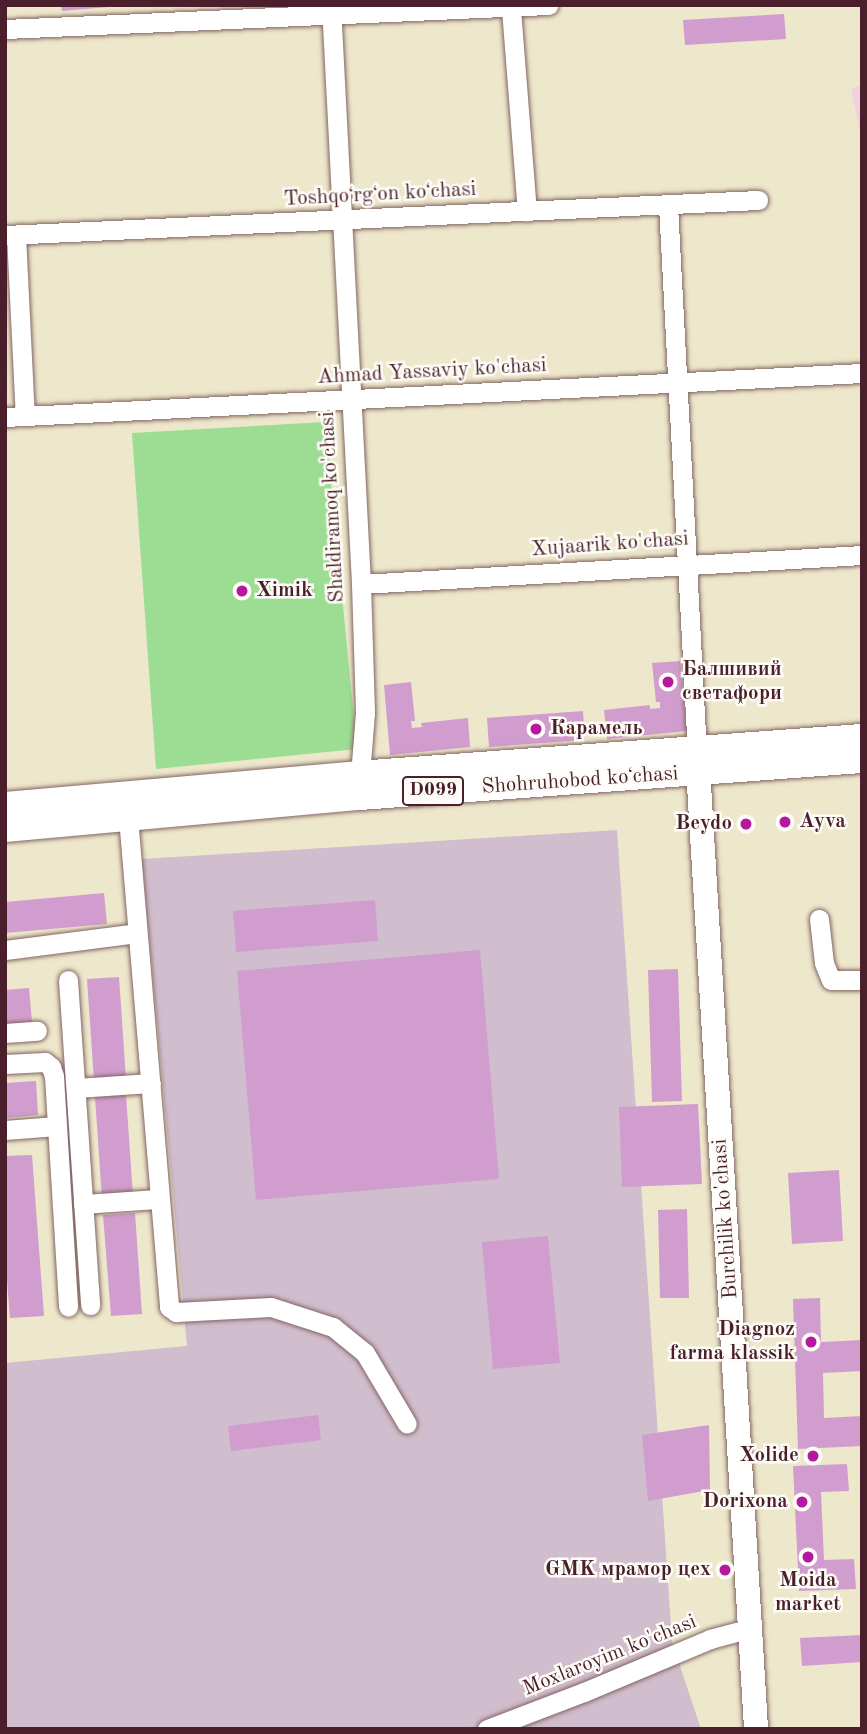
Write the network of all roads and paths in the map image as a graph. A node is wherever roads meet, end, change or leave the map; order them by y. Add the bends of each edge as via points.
1 (548, 5) edge
2 (511, 9) junction
3 (332, 10) edge
4 (5, 29) edge
5 (758, 200) dead end
6 (668, 205) junction
7 (527, 211) junction
8 (341, 219) junction
9 (10, 235) edge
10 (862, 373) edge
11 (676, 384) junction
12 (350, 398) junction
13 (25, 416) junction
14 (5, 417) edge
15 (862, 555) edge
16 (687, 563) junction
17 (361, 584) junction
18 (862, 738) edge
19 (862, 759) edge
20 (698, 762) junction
21 (359, 786) junction
22 (5, 806) edge
23 (128, 817) junction
24 (5, 828) edge
25 (819, 919) dead end
26 (138, 933) junction
27 (5, 950) edge
28 (862, 980) edge
29 (68, 981) dead end
30 (37, 1031) dead end
31 (5, 1033) edge
32 (5, 1064) edge
33 (151, 1083) junction
34 (76, 1088) junction
35 (57, 1126) junction
36 (5, 1130) edge
37 (159, 1199) junction
38 (83, 1204) junction
39 (90, 1305) dead end
40 (68, 1307) dead end
41 (407, 1424) dead end
42 (751, 1628) junction
43 (487, 1729) edge
44 (757, 1729) edge

1 - 2 street
2 - 3 street
2 - 7 street
3 - 4 street
3 - 8 street, Shaldiramoq ko'chasi
5 - 6 street, Toshqoʻrgʻon koʻchasi
6 - 7 street, Toshqoʻrgʻon koʻchasi
6 - 11 street
7 - 8 street, Toshqoʻrgʻon koʻchasi
8 - 9 street, Toshqoʻrgʻon koʻchasi
8 - 12 street, Shaldiramoq ko'chasi
9 - 13 street
10 - 11 street, Ahmad Yassaviy ko'chasi
11 - 12 street, Ahmad Yassaviy ko'chasi
11 - 16 street
12 - 13 street, Ahmad Yassaviy ko'chasi
12 - 17 street, Shaldiramoq ko'chasi
13 - 14 street, Ahmad Yassaviy ko'chasi
15 - 16 street, Xujaarik ko'chasi
16 - 17 street, Xujaarik ko'chasi
16 - 20 street
17 - 21 street, Shaldiramoq ko'chasi via 365,713
18 - 20 highway, Shohruhobod koʻchasi / D099
19 - 20 highway, Shohruhobod koʻchasi / D099
20 - 21 highway, Shohruhobod koʻchasi / D099
20 - 42 main road, Burchilik ko'chasi
21 - 22 highway, Shohruhobod koʻchasi / D099
21 - 23 highway, Shohruhobod koʻchasi / D099
23 - 24 highway, Shohruhobod koʻchasi / D099
23 - 26 street
25 - 28 street via 824,963 831,980
26 - 27 street
26 - 33 street
29 - 34 street
30 - 31 street
32 - 35 street via 40,1062 51,1067
33 - 34 street
33 - 37 street
34 - 38 street
35 - 36 street
35 - 40 street
37 - 38 street
37 - 41 street via 169,1307 176,1312 271,1307 333,1327 365,1353
38 - 39 street
42 - 43 street, Moxlaroyim ko'chasi via 710,1639
42 - 44 main road, Burchilik ko'chasi

